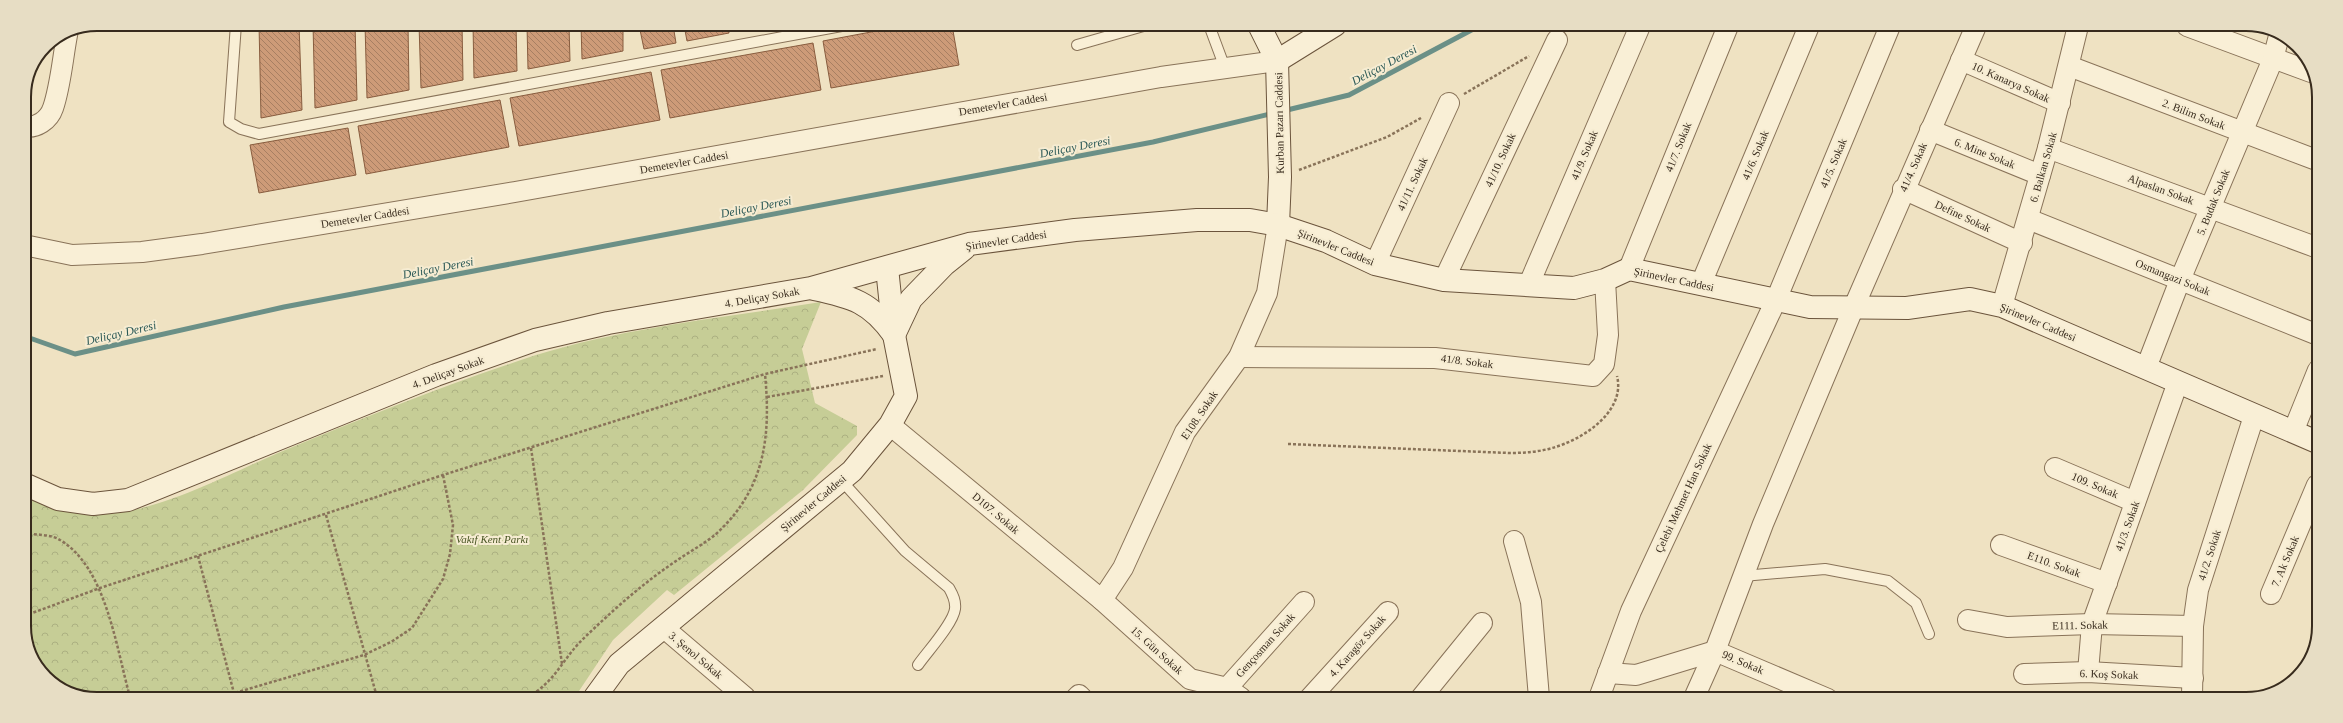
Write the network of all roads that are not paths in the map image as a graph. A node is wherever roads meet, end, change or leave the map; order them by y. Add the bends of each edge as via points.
1 (235, 31) edge
2 (815, 31) edge
3 (1127, 31) edge
4 (1211, 31) edge
5 (1262, 31) edge
6 (1328, 31) edge
7 (1638, 31) edge
8 (1726, 31) edge
9 (1807, 31) edge
10 (1888, 31) edge
11 (1974, 31) edge
12 (2077, 31) edge
13 (2200, 31) edge
14 (66, 39) edge
15 (1557, 40) dead end
16 (2278, 40) edge
17 (1076, 46) dead end
18 (2273, 59) junction
19 (1961, 60) junction
20 (2069, 66) junction
21 (1225, 68) junction
22 (1277, 68) junction
23 (2306, 70) edge
24 (1449, 103) dead end
25 (2060, 103) junction
26 (31, 125) edge
27 (1930, 130) junction
28 (2241, 132) junction
29 (2048, 148) junction
30 (2312, 159) edge
31 (2040, 175) junction
32 (1903, 189) junction
33 (2211, 208) junction
34 (2028, 219) junction
35 (1278, 225) junction
36 (2022, 243) junction
37 (969, 244) junction
38 (31, 246) edge
39 (2312, 246) edge
40 (1375, 264) junction
41 (887, 268) junction
42 (1629, 269) junction
43 (1444, 280) junction
44 (1605, 280) junction
45 (2180, 280) junction
46 (1529, 284) junction
47 (1702, 284) junction
48 (811, 288) junction
49 (1776, 300) junction
50 (2002, 306) junction
51 (1853, 308) junction
52 (2312, 333) edge
53 (896, 340) junction
54 (1239, 357) junction
55 (2146, 368) junction
56 (2178, 382) junction
57 (2312, 385) edge
58 (2254, 416) junction
59 (890, 425) junction
60 (2293, 432) junction
61 (2312, 440) edge
62 (2055, 468) dead end
63 (841, 480) junction
64 (31, 487) edge
65 (2312, 497) edge
66 (2135, 502) junction
67 (1514, 541) dead end
68 (2001, 545) dead end
69 (1743, 576) junction
70 (2107, 583) junction
71 (2271, 594) dead end
72 (1102, 600) junction
73 (1304, 602) dead end
74 (1388, 612) dead end
75 (1968, 620) dead end
76 (1482, 623) dead end
77 (2092, 624) junction
78 (2194, 626) junction
79 (664, 628) junction
80 (1929, 634) dead end
81 (1715, 651) junction
82 (918, 665) dead end
83 (2088, 672) junction
84 (1608, 673) junction
85 (2024, 674) dead end
86 (2193, 678) junction
87 (599, 692) edge
88 (740, 692) edge
89 (1231, 692) edge
90 (1235, 692) edge
91 (1315, 692) edge
92 (1426, 692) edge
93 (1538, 692) edge
94 (1601, 692) edge
95 (1697, 692) edge
96 (1814, 692) edge
97 (2192, 692) edge

1 - 2 lane via 228,122 259,134
3 - 17 lane
4 - 21 lane
5 - 22 main road, Kurban Pazarı Caddesi
6 - 22 main road, Demetevler Caddesi
7 - 46 street, 41/9. Sokak
8 - 42 street, 41/7. Sokak
9 - 47 street, 41/6. Sokak
10 - 49 street, 41/5. Sokak
11 - 19 street, 41/4. Sokak
12 - 20 street, 6. Balkan Sokak
13 - 18 street
14 - 26 street via 53,108 50,115 37,125
15 - 43 street, 41/10. Sokak
16 - 18 street, 5. Budak Sokak
18 - 23 street
18 - 28 street, 5. Budak Sokak
19 - 25 street, 10. Kanarya Sokak
19 - 27 street, 41/4. Sokak
20 - 25 street, 6. Balkan Sokak
20 - 28 street, 2. Bilim Sokak
21 - 22 street, Demetevler Caddesi
21 - 38 street, Demetevler Caddesi via 202,244 142,252 72,255
22 - 35 main road, Kurban Pazarı Caddesi via 1280,177
24 - 40 street, 41/11. Sokak
25 - 29 street, 6. Balkan Sokak
27 - 31 street, 6. Mine Sokak
27 - 32 street, 41/4. Sokak
28 - 30 street, 2. Bilim Sokak
28 - 33 street, 5. Budak Sokak
29 - 31 street, 6. Balkan Sokak
29 - 33 street, Alpaslan Sokak
31 - 34 street, 6. Balkan Sokak
32 - 36 street, Define Sokak
32 - 51 street, 41/4. Sokak
33 - 39 street, Alpaslan Sokak
33 - 45 street, 5. Budak Sokak
34 - 36 street, 6. Balkan Sokak
34 - 45 street, Osmangazi Sokak
35 - 37 main road, Şirinevler Caddesi via 1250,220 1197,220 1075,230
35 - 40 main road, Şirinevler Caddesi via 1326,241
35 - 54 street, E108. Sokak via 1266,293
36 - 50 street, 6. Balkan Sokak
37 - 41 main road, Şirinevler Caddesi
37 - 53 main road via 912,299
40 - 43 main road, Şirinevler Caddesi
41 - 48 main road, 4. Deliçay Sokak
41 - 53 main road, Şirinevler Caddesi
42 - 44 main road, Şirinevler Caddesi
42 - 47 main road, Şirinevler Caddesi
43 - 46 main road, Şirinevler Caddesi
44 - 46 main road, Şirinevler Caddesi via 1574,288
44 - 54 street, 41/8. Sokak via 1608,335 1604,364 1593,376 1435,358
45 - 52 street, Osmangazi Sokak
45 - 55 street, 5. Budak Sokak
47 - 49 main road, Şirinevler Caddesi
48 - 53 main road via 841,294 872,309
48 - 64 main road, 4. Deliçay Sokak via 608,323 536,340 436,375 128,500 93,504 58,499
49 - 51 main road, Şirinevler Caddesi via 1810,307
49 - 84 street, Çelebi Mehmet Han Sokak via 1631,611
50 - 51 main road, Şirinevler Caddesi via 1970,299 1907,308
50 - 55 main road, Şirinevler Caddesi
51 - 69 street, 41/4. Sokak
53 - 59 main road, Şirinevler Caddesi via 906,396
54 - 72 street, E108. Sokak via 1186,432 1123,568
55 - 56 main road, Şirinevler Caddesi
56 - 58 main road, Şirinevler Caddesi
56 - 66 street, 41/3. Sokak
57 - 60 street
58 - 60 main road, Şirinevler Caddesi
58 - 78 street, 41/2. Sokak via 2198,590
59 - 63 main road, Şirinevler Caddesi via 852,471
59 - 72 street, D107. Sokak
60 - 61 main road, Şirinevler Caddesi
62 - 66 street, 109. Sokak
63 - 79 main road, Şirinevler Caddesi
63 - 82 lane via 905,551 949,588 953,595 953,617
65 - 71 street, 7. Ak Sokak
66 - 70 street, 41/3. Sokak
67 - 93 street via 1531,602
68 - 70 street, E110. Sokak
69 - 80 lane via 1825,570 1888,581 1916,603
69 - 81 street, 41/4. Sokak
70 - 77 street, 41/3. Sokak
72 - 89 street, 15. Gün Sokak via 1190,679
73 - 90 street, Gençosman Sokak
74 - 91 street, 4. Karagöz Sokak
75 - 77 street, E111. Sokak via 2007,627
76 - 92 street
77 - 78 street, E111. Sokak
77 - 83 street, 41/3. Sokak
78 - 86 street, 41/2. Sokak
79 - 87 main road, Şirinevler Caddesi via 619,664
79 - 88 street, 3. Şenol Sokak
81 - 84 street, 99. Sokak via 1636,675
81 - 95 street, 41/4. Sokak
81 - 96 street, 99. Sokak
83 - 85 street, 6. Koş Sokak
83 - 86 street, 6. Koş Sokak
84 - 94 street, Çelebi Mehmet Han Sokak
86 - 97 street, 41/2. Sokak

